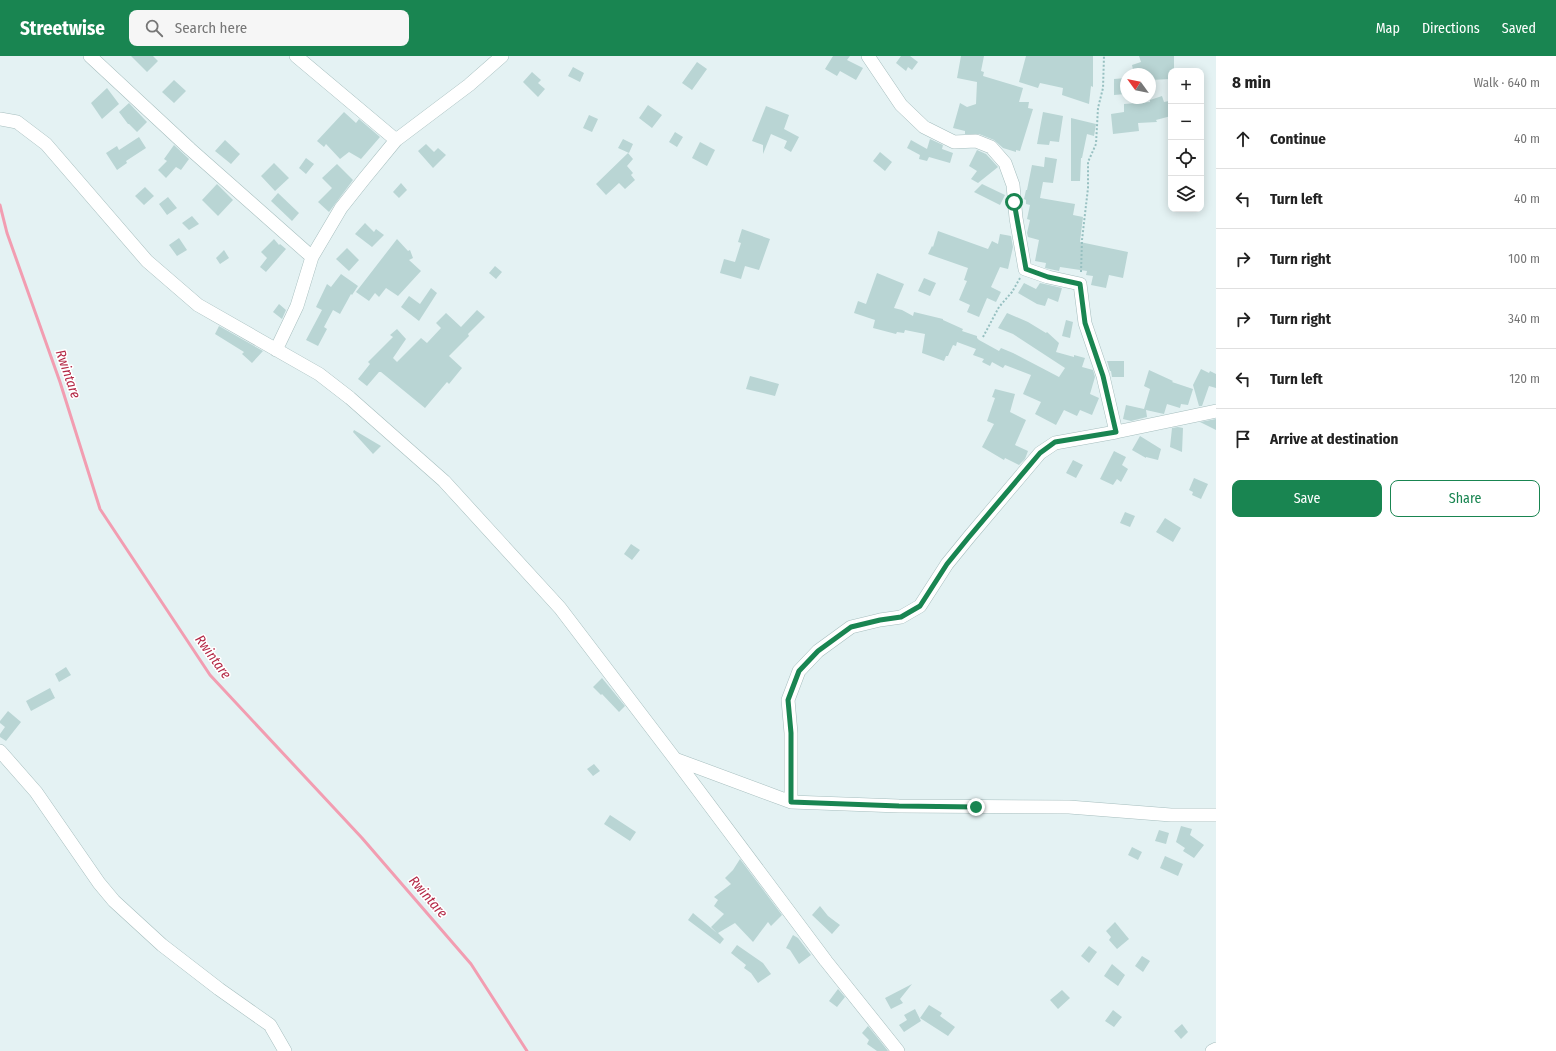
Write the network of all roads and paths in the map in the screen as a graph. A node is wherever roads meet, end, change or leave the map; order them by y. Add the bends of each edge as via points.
1 (90, 56) edge
2 (296, 56) edge
3 (502, 56) edge
4 (868, 56) edge
5 (1104, 56) edge
6 (0, 119) edge
7 (396, 140) junction
8 (312, 257) junction
9 (1026, 269) junction
10 (1080, 284) junction
11 (983, 337) dead end
12 (276, 350) junction
13 (1216, 411) edge
14 (1116, 432) junction
15 (0, 751) edge
16 (675, 759) junction
17 (791, 802) junction
18 (1216, 815) edge
19 (1216, 1049) edge
20 (285, 1051) edge
21 (898, 1051) edge
22 (1212, 1051) edge

1 - 8 street
2 - 7 street
3 - 7 street via 469,85
4 - 9 street via 901,105 924,127 954,142 976,141 991,147 1005,163 1014,185 1016,218
5 - 10 path via 1096,144 1088,162
6 - 12 street via 17,122 46,144 147,261 198,305
7 - 8 street via 342,208
8 - 12 street via 297,306
9 - 10 street
9 - 11 path via 999,307
10 - 14 street via 1085,323 1103,376
12 - 16 street via 319,374 350,398 444,481 560,608
13 - 14 street
14 - 17 street via 1055,442 1040,453 947,564 920,606 901,617 851,627 818,651 799,671 788,700 791,733
15 - 20 street via 36,792 114,901 162,945 270,1025
16 - 17 street
16 - 21 street via 826,961
17 - 18 street via 899,806 1069,807 1171,815
19 - 22 street

